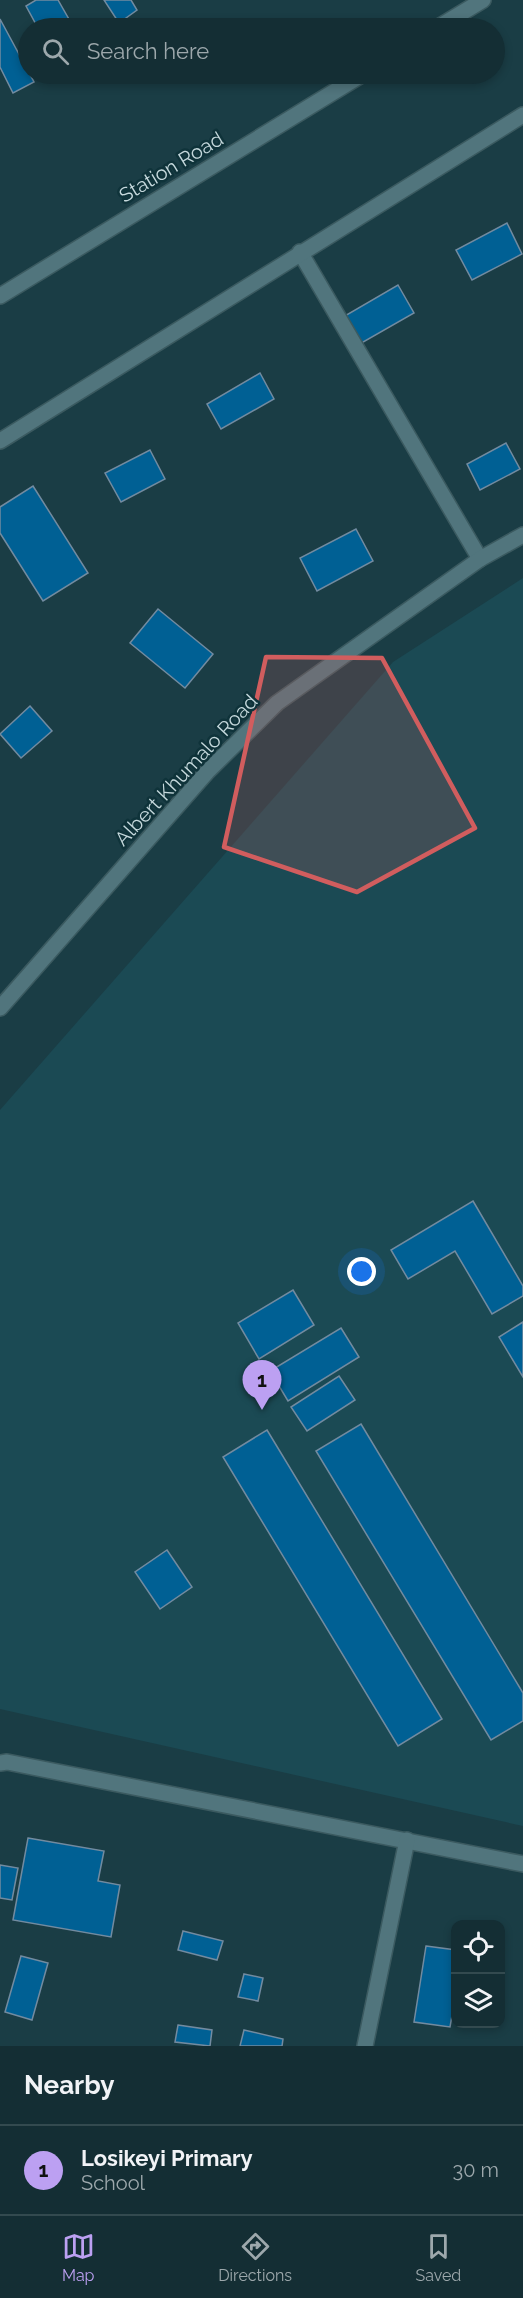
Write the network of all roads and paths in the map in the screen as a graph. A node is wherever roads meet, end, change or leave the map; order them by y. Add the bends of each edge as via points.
1 (483, 0) edge
2 (453, 18) edge
3 (347, 84) edge
4 (523, 115) edge
5 (300, 252) junction
6 (0, 296) edge
7 (0, 441) edge
8 (523, 535) edge
9 (480, 559) junction
10 (0, 1008) edge
11 (0, 1763) edge
12 (407, 1840) junction
13 (523, 1864) edge
14 (365, 2046) edge

1 - 2 street
3 - 6 street, Station Road
4 - 5 street
5 - 7 street
5 - 9 street
8 - 9 street, Albert Khumalo Road
9 - 10 street, Albert Khumalo Road via 277,703 207,772
11 - 12 street
12 - 13 street
12 - 14 street

